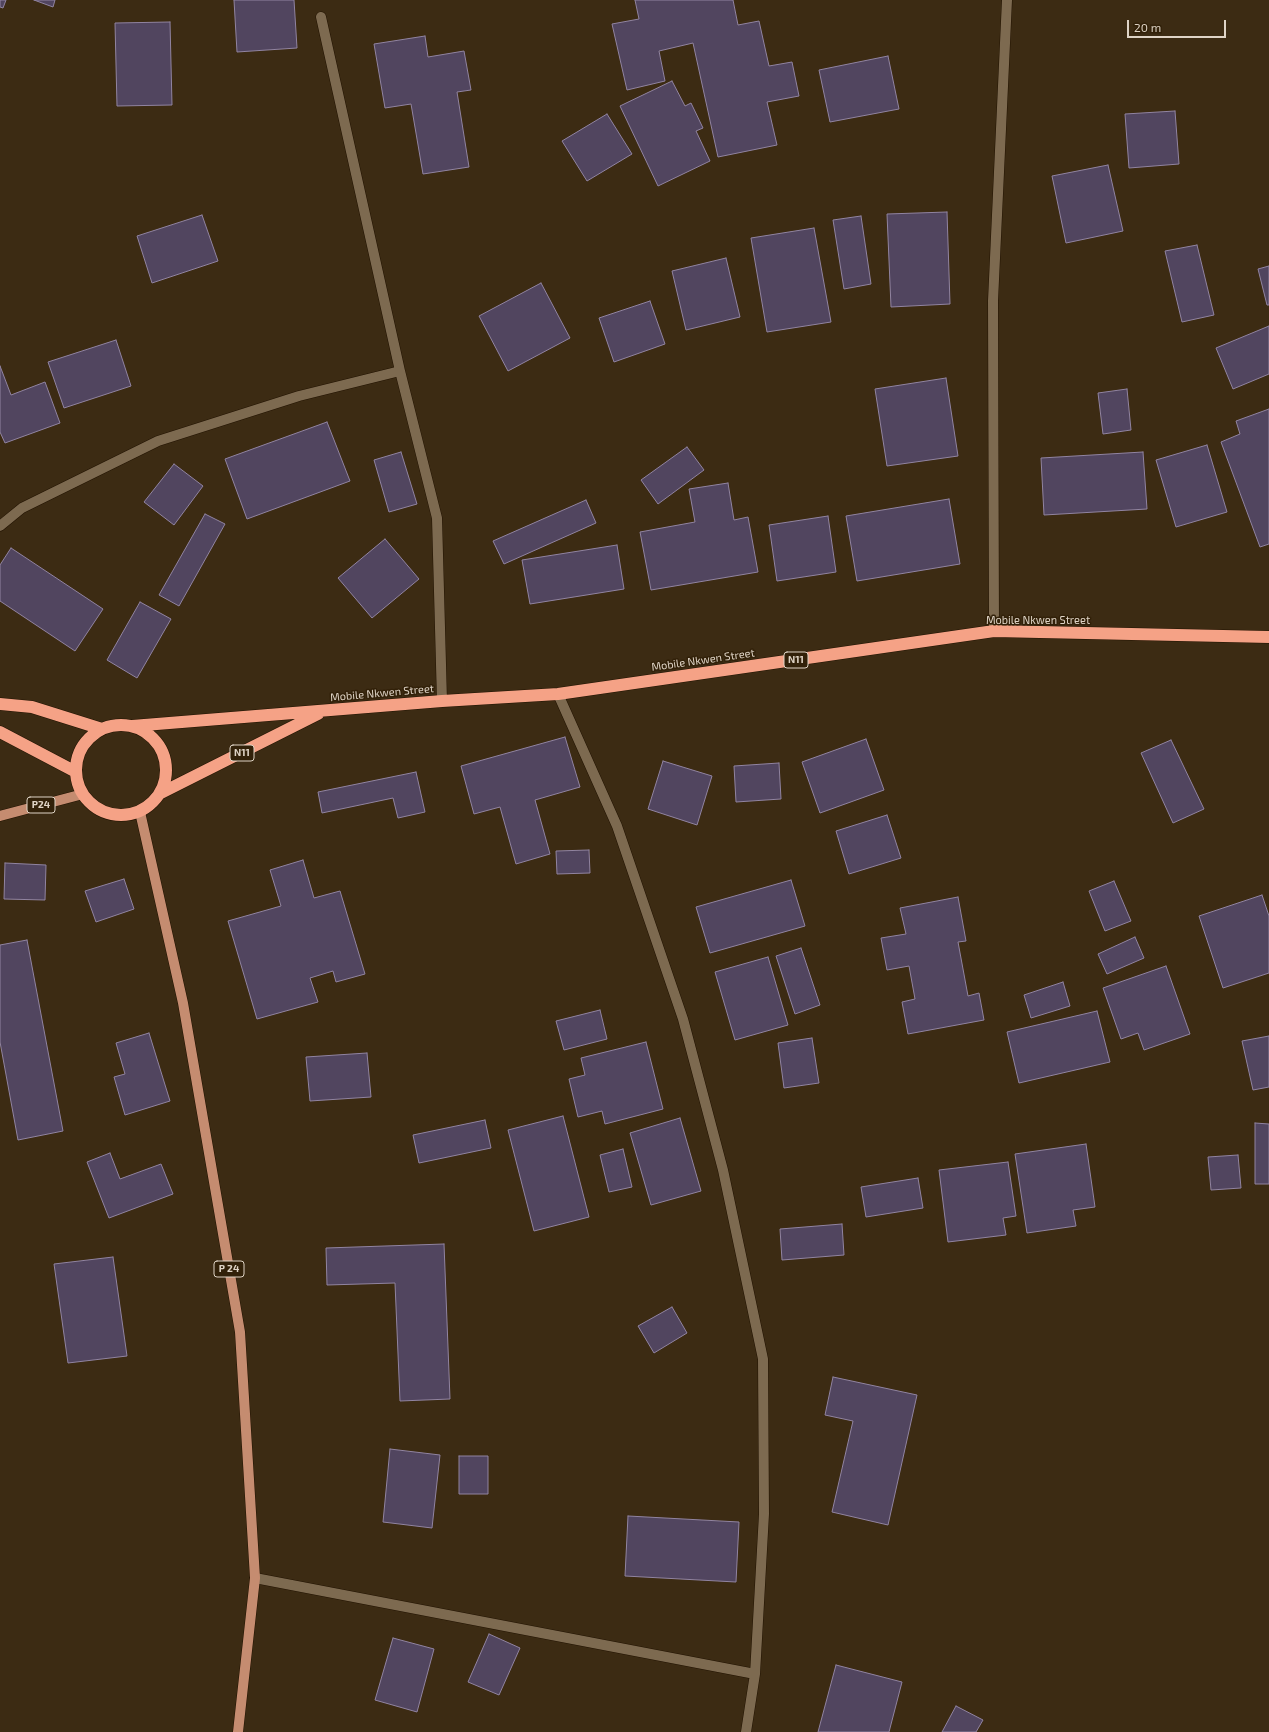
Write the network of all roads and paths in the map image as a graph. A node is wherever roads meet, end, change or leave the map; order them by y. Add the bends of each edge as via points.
1 (1007, 0) edge
2 (322, 16) dead end
3 (400, 371) junction
4 (0, 526) edge
5 (994, 631) junction
6 (1269, 637) edge
7 (558, 694) junction
8 (442, 701) junction
9 (0, 704) edge
10 (324, 711) junction
11 (132, 726) junction
12 (102, 729) junction
13 (0, 732) edge
14 (76, 772) junction
15 (83, 794) junction
16 (160, 794) junction
17 (140, 812) junction
18 (0, 816) edge
19 (255, 1578) junction
20 (755, 1674) junction
21 (238, 1732) edge
22 (746, 1732) edge

1 - 5 street via 993,301
2 - 3 street
3 - 4 street via 299,396 158,441 22,508
3 - 8 street via 437,518
5 - 6 highway, Mobile Nkwen Street / N11
5 - 7 highway, Mobile Nkwen Street / N11
7 - 8 highway, Mobile Nkwen Street / N11
7 - 20 street via 617,826 683,1019 723,1170 763,1359 764,1514
8 - 10 highway, Mobile Nkwen Street / N11
9 - 12 highway via 32,707
10 - 11 highway
10 - 16 highway, Mobile Nkwen Street / N11
11 - 12 highway via 117,725
11 - 16 highway via 147,733 164,753 167,770
12 - 14 highway via 87,740 78,755
13 - 14 highway
14 - 15 highway
15 - 17 highway via 102,812 115,815
15 - 18 main road, P24
16 - 17 highway
17 - 19 main road, P 24 via 183,1003 240,1332
19 - 20 street
19 - 21 main road, P 24
20 - 22 street

